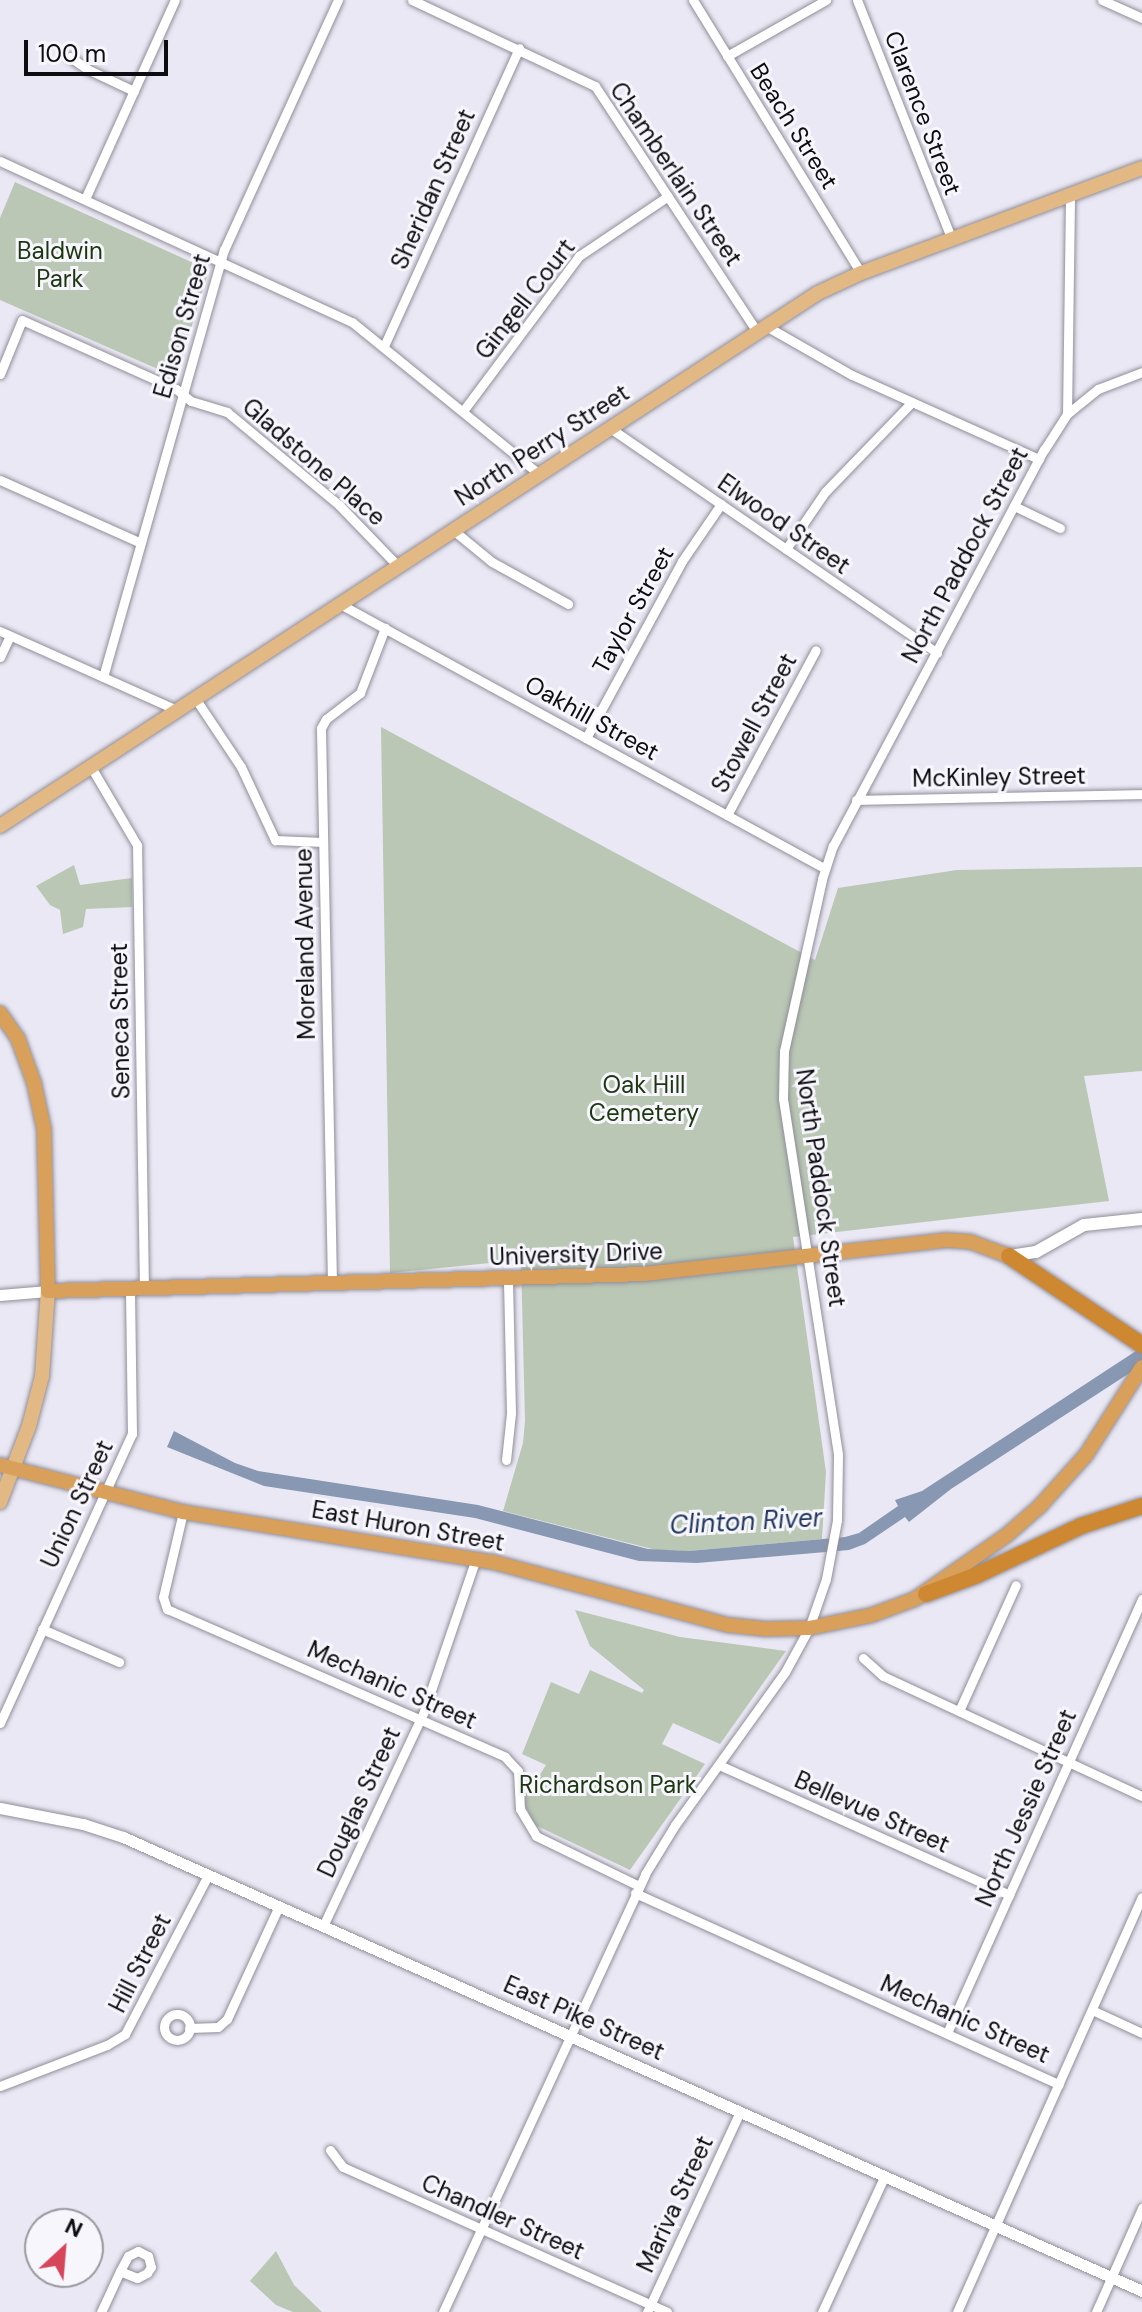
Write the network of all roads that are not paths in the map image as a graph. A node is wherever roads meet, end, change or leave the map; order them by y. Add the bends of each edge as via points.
1 (175, 0) edge
2 (338, 0) edge
3 (412, 0) edge
4 (693, 0) edge
5 (826, 0) edge
6 (857, 0) edge
7 (1106, 1) edge
8 (1142, 18) edge
9 (519, 48) junction
10 (727, 56) junction
11 (70, 57) dead end
12 (134, 91) junction
13 (0, 161) edge
14 (1142, 168) edge
15 (668, 196) junction
16 (1070, 196) junction
17 (85, 199) junction
18 (952, 240) junction
19 (221, 262) junction
20 (861, 273) junction
21 (761, 329) junction
22 (384, 346) junction
23 (1142, 372) edge
24 (0, 374) edge
25 (184, 395) junction
26 (912, 402) junction
27 (463, 411) junction
28 (1067, 414) junction
29 (610, 428) junction
30 (1039, 459) junction
31 (539, 474) junction
32 (0, 480) edge
33 (721, 504) junction
34 (1014, 506) junction
35 (1060, 528) dead end
36 (453, 530) junction
37 (141, 543) junction
38 (786, 549) junction
39 (398, 566) junction
40 (340, 604) junction
41 (568, 604) dead end
42 (385, 628) junction
43 (5, 634) edge
44 (816, 650) dead end
45 (937, 653) junction
46 (0, 657) edge
47 (103, 677) junction
48 (195, 698) junction
49 (177, 710) junction
50 (586, 738) junction
51 (91, 767) junction
52 (1142, 794) edge
53 (856, 800) junction
54 (727, 815) junction
55 (0, 826) edge
56 (323, 842) junction
57 (824, 868) junction
58 (0, 1013) edge
59 (1142, 1219) edge
60 (1009, 1256) junction
61 (808, 1257) junction
62 (508, 1278) junction
63 (332, 1283) junction
64 (137, 1289) junction
65 (48, 1291) junction
66 (0, 1295) edge
67 (1140, 1344) edge
68 (1142, 1367) edge
69 (506, 1460) dead end
70 (7, 1466) edge
71 (104, 1493) junction
72 (0, 1502) edge
73 (1142, 1506) edge
74 (183, 1512) junction
75 (476, 1558) junction
76 (1016, 1585) dead end
77 (926, 1594) junction
78 (1142, 1599) edge
79 (1137, 1621) edge
80 (809, 1628) junction
81 (42, 1629) junction
82 (863, 1658) dead end
83 (119, 1662) dead end
84 (959, 1711) junction
85 (420, 1719) junction
86 (0, 1723) edge
87 (1069, 1762) junction
88 (719, 1765) junction
89 (1142, 1796) edge
90 (0, 1808) edge
91 (208, 1875) junction
92 (637, 1889) junction
93 (1009, 1895) junction
94 (1142, 1897) edge
95 (279, 1906) junction
96 (323, 1926) junction
97 (1092, 2010) junction
98 (189, 2028) dead end
99 (947, 2033) junction
100 (1142, 2033) edge
101 (570, 2036) junction
102 (1059, 2084) junction
103 (0, 2086) edge
104 (740, 2112) junction
105 (330, 2150) dead end
106 (884, 2177) junction
107 (1142, 2208) edge
108 (995, 2226) junction
109 (481, 2229) junction
110 (120, 2271) dead end
111 (1111, 2278) junction
112 (1142, 2291) edge
113 (649, 2308) edge
114 (101, 2312) edge
115 (443, 2312) edge
116 (667, 2312) edge
117 (822, 2312) edge
118 (957, 2312) edge
119 (1096, 2312) edge

1 - 12 street
2 - 19 street, Edison Street
3 - 9 street, Chamberlain Street
4 - 10 street, Beach Street
5 - 10 street
6 - 18 street, Clarence Street
7 - 8 street
9 - 15 street, Chamberlain Street via 595,86
9 - 22 street, Sheridan Street
10 - 20 street, Beach Street
11 - 12 street
12 - 17 street
13 - 17 street
14 - 16 main road, North Perry Street
15 - 21 street, Chamberlain Street
15 - 27 street, Gingell Court via 579,256
16 - 18 main road, North Perry Street
16 - 28 street
17 - 19 street
18 - 20 main road, North Perry Street
19 - 22 street via 348,320
19 - 25 street, Edison Street
20 - 21 main road, North Perry Street
21 - 26 street, Chamberlain Street
21 - 29 main road, North Perry Street
22 - 27 street
23 - 28 street via 1098,389
24 - 25 street, Gladstone Place via 22,320
25 - 37 street, Edison Street
25 - 39 street, Gladstone Place via 239,419 346,511
26 - 30 street, Chamberlain Street
26 - 38 street via 825,492
27 - 31 street
28 - 30 street, North Paddock Street
29 - 31 main road, North Perry Street
29 - 33 street, Elwood Street
30 - 34 street, North Paddock Street
31 - 36 main road, North Perry Street
32 - 37 street
33 - 38 street, Elwood Street
33 - 50 street, Taylor Street via 682,561
34 - 35 street
34 - 45 street, North Paddock Street
36 - 39 main road, North Perry Street
36 - 41 street via 492,562
37 - 47 street, Edison Street
38 - 45 street, Elwood Street
39 - 40 main road, North Perry Street
40 - 42 street, Oakhill Street
40 - 48 main road, North Perry Street
42 - 50 street, Oakhill Street
42 - 56 street, Moreland Avenue via 360,693 322,726
43 - 46 street
43 - 47 street
44 - 54 street, Stowell Street
45 - 53 street, North Paddock Street
47 - 49 street
48 - 49 main road, North Perry Street
48 - 56 street via 241,767 275,840
49 - 51 main road, North Perry Street
50 - 54 street, Oakhill Street
51 - 55 main road, North Perry Street
51 - 64 street, Seneca Street via 137,845
52 - 53 street, McKinley Street
53 - 57 street, North Paddock Street
54 - 57 street, Oakhill Street
56 - 63 street, Moreland Avenue
57 - 61 street, North Paddock Street via 782,1074
58 - 65 highway via 18,1039 44,1129
59 - 60 main road via 1091,1224 1036,1252
60 - 61 highway, University Drive via 971,1242 945,1240
60 - 67 highway
61 - 62 highway, University Drive via 680,1272
61 - 80 street, North Paddock Street via 838,1454 836,1530
62 - 63 highway, University Drive
62 - 69 street via 511,1413
63 - 64 highway, University Drive
64 - 65 highway, University Drive
64 - 71 street, Union Street via 132,1431
65 - 66 street, University Drive
65 - 70 main road via 42,1376
68 - 77 highway, East Huron Street via 1099,1438 1040,1506
70 - 71 highway, East Huron Street
70 - 72 main road
71 - 74 highway, East Huron Street
71 - 81 street, Union Street
73 - 77 highway via 1081,1526
74 - 75 highway, East Huron Street
74 - 85 street, Mechanic Street via 163,1597 167,1609
75 - 80 highway, East Huron Street via 728,1625
75 - 85 street, Douglas Street
76 - 84 street
77 - 80 highway, East Huron Street via 872,1615
78 - 79 street, North Jessie Street
79 - 87 street, North Jessie Street
80 - 88 street, North Paddock Street via 776,1687
81 - 83 street
81 - 86 street, Union Street
82 - 84 street via 883,1676
84 - 87 street
85 - 92 street, Mechanic Street via 513,1764 520,1809 536,1836
85 - 96 street, Douglas Street
87 - 89 street
87 - 93 street, North Jessie Street
88 - 92 street, North Paddock Street
88 - 93 street, Bellevue Street
90 - 91 street, East Pike Street via 100,1829
91 - 95 street, East Pike Street
91 - 103 street, Hill Street via 127,2031 107,2045
92 - 99 street, Mechanic Street
92 - 101 street, North Paddock Street
93 - 99 street, North Jessie Street
94 - 97 street
95 - 96 street, East Pike Street
95 - 98 street via 227,2019 214,2028
96 - 101 street, East Pike Street
97 - 100 street
97 - 102 street
99 - 102 street, Mechanic Street
101 - 104 street, East Pike Street
101 - 109 street, North Paddock Street
102 - 108 street
104 - 106 street, East Pike Street
104 - 113 street, Mariva Street
105 - 109 street, Chandler Street via 343,2167
106 - 108 street, East Pike Street
106 - 117 street
107 - 111 street
108 - 111 street, East Pike Street
108 - 118 street
109 - 113 street, Chandler Street
109 - 115 street, North Paddock Street
110 - 114 street
111 - 112 street, East Pike Street
111 - 119 street
113 - 116 street, Chandler Street

